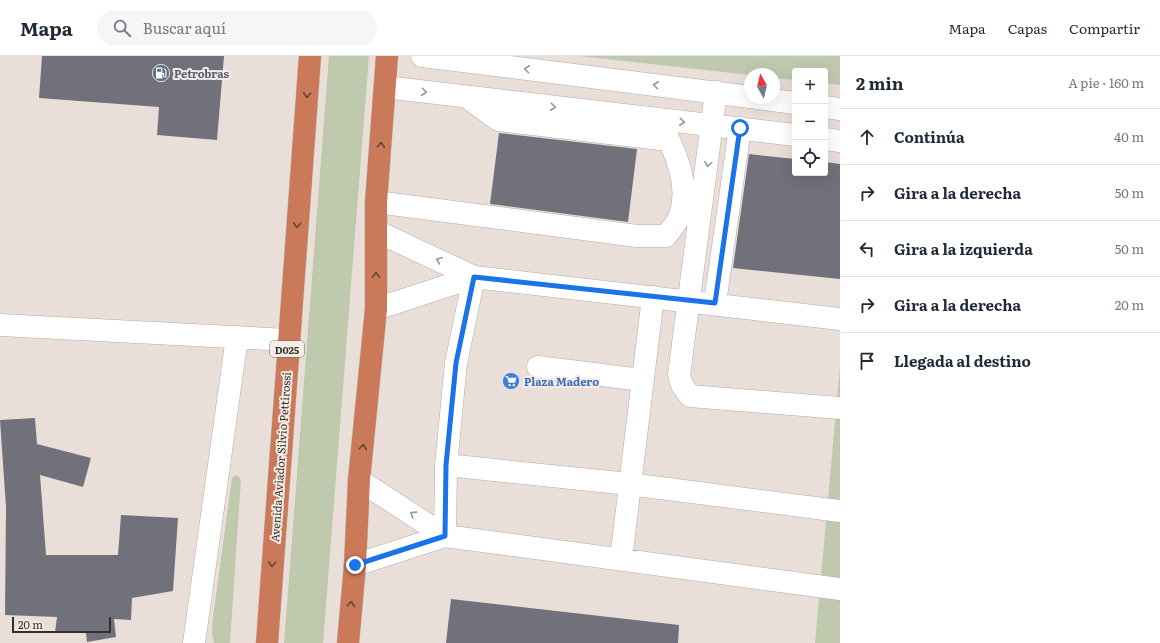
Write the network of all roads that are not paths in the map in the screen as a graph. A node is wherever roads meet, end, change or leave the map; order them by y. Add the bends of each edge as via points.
1 (310, 56) edge
2 (387, 56) edge
3 (422, 56) edge
4 (385, 88) junction
5 (716, 92) junction
6 (744, 96) edge
7 (468, 98) junction
8 (780, 101) edge
9 (792, 103) edge
10 (828, 107) edge
11 (840, 109) edge
12 (713, 125) junction
13 (740, 128) junction
14 (792, 135) edge
15 (828, 139) edge
16 (840, 141) edge
17 (376, 202) junction
18 (376, 231) junction
19 (474, 277) junction
20 (653, 297) junction
21 (690, 300) junction
22 (715, 303) junction
23 (376, 309) junction
24 (840, 319) edge
25 (0, 325) edge
26 (237, 337) junction
27 (288, 340) junction
28 (538, 367) dead end
29 (642, 380) junction
30 (840, 408) edge
31 (446, 465) junction
32 (360, 480) junction
33 (629, 484) junction
34 (840, 511) edge
35 (445, 536) junction
36 (621, 559) junction
37 (355, 565) junction
38 (840, 588) edge
39 (194, 643) edge
40 (267, 643) edge
41 (348, 643) edge

1 -> 27 highway, Avenida Aviador Silvio Pettirossi / D025
2 - 4 highway
5 -> 3 street
4 -> 7 street
17 -> 4 highway
5 - 6 street
5 - 12 street
7 -> 12 street
7 - 17 street via 498,120 668,140 679,162 683,191 680,215 666,236 637,236
8 - 9 street
10 - 11 street
12 - 13 street
12 -> 21 street
13 - 14 street
13 - 22 street
15 - 16 street
17 - 18 highway
19 -> 18 street
23 -> 18 highway
19 - 20 street
19 - 23 street
19 - 31 street via 456,363
20 - 21 street
20 - 29 street
21 - 22 street
21 - 30 street via 679,375 690,396
22 - 24 street
32 -> 23 highway
25 - 26 street
26 - 27 street
26 - 39 street
27 -> 40 highway, Avenida Aviador Silvio Pettirossi / D025
28 - 29 street
29 - 33 street
31 - 33 street
31 - 35 street
35 -> 32 street
32 - 37 highway
33 - 34 street
33 - 36 street
35 - 36 street
35 - 37 street
36 - 38 street
41 -> 37 highway

